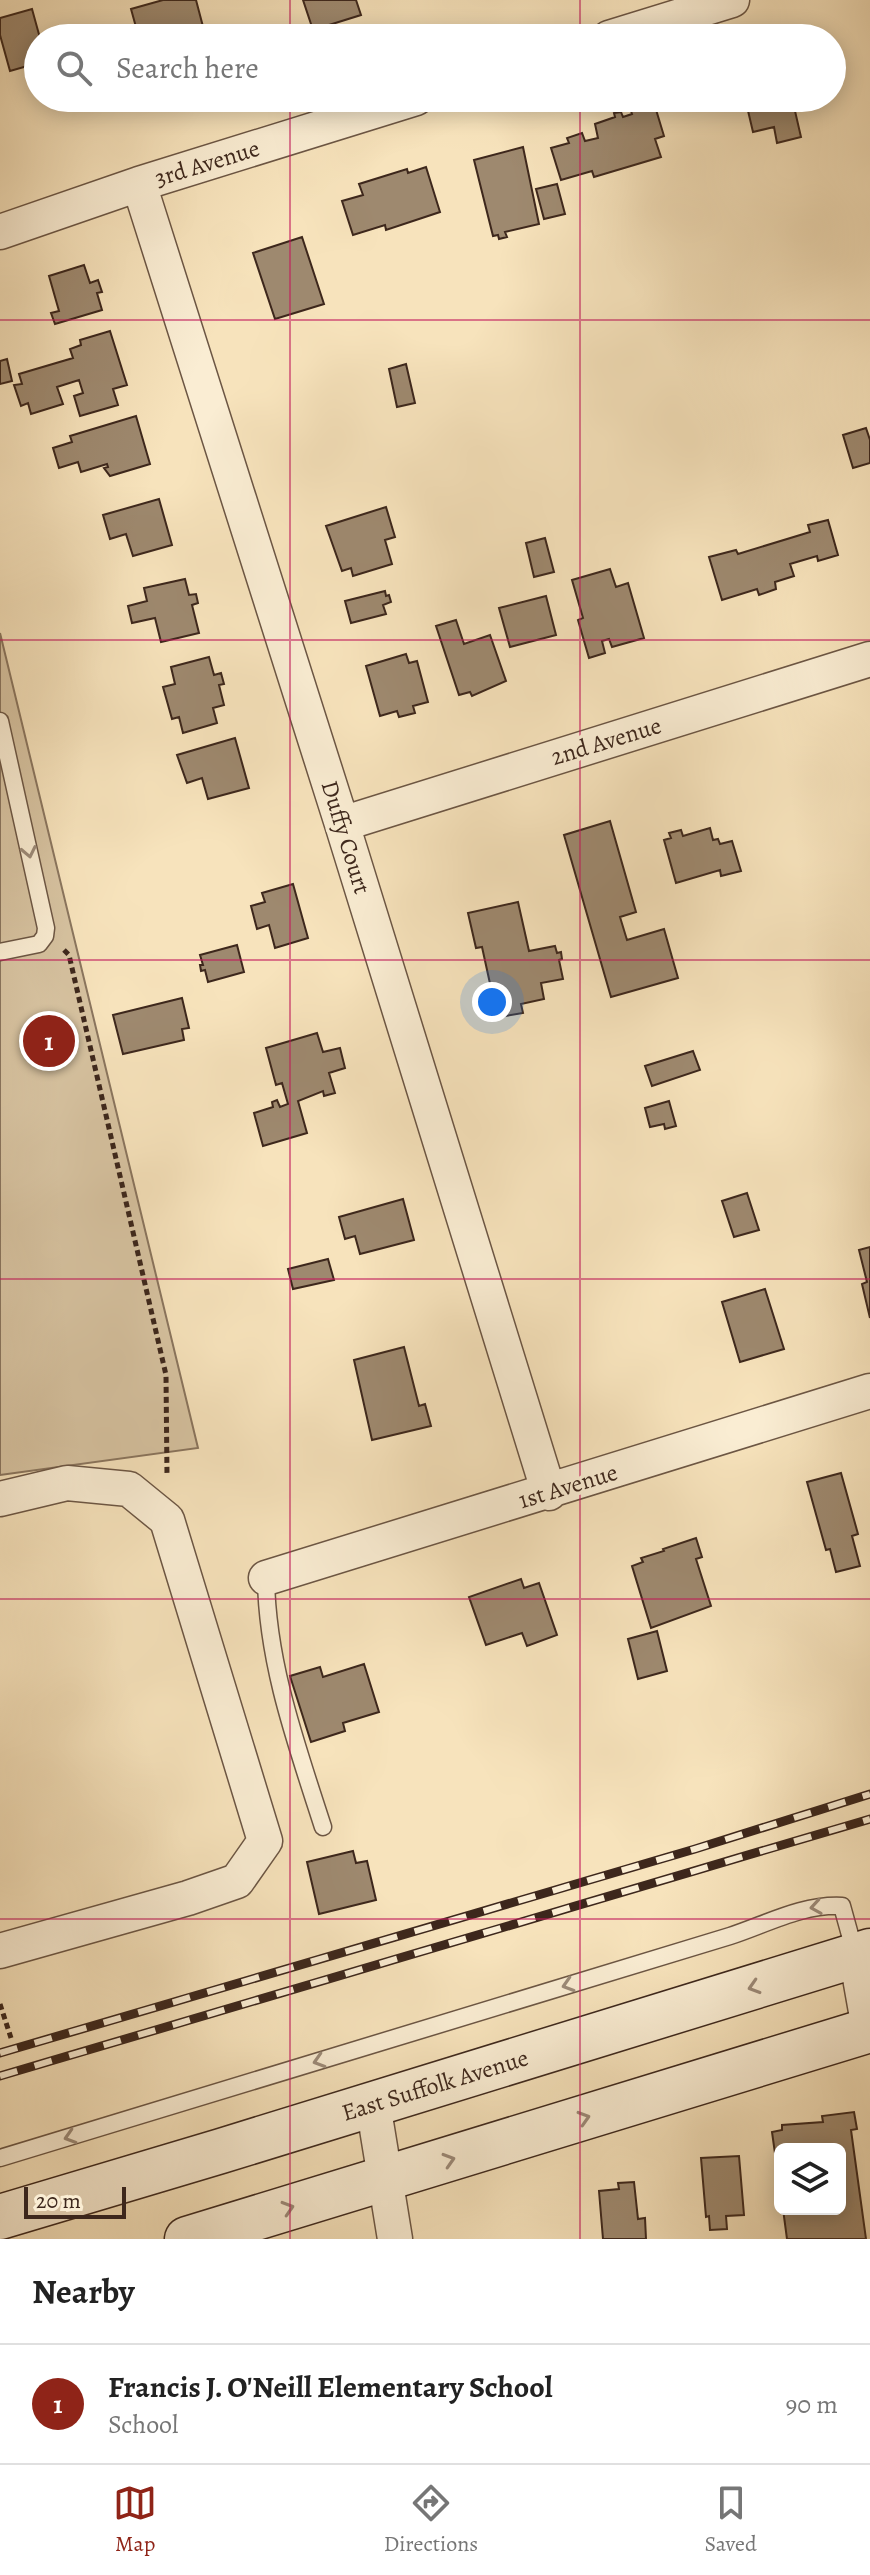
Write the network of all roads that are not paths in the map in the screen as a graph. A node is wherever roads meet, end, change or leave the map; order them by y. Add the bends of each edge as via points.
1 (732, 0) edge
2 (654, 24) edge
3 (371, 112) edge
4 (139, 184) junction
5 (0, 232) edge
6 (870, 659) edge
7 (0, 721) edge
8 (342, 824) junction
9 (0, 952) edge
10 (870, 1391) edge
11 (549, 1493) junction
12 (0, 1499) edge
13 (266, 1578) joint
14 (323, 1827) dead end
15 (0, 1951) edge
16 (863, 1953) edge
17 (870, 2031) edge
18 (373, 2104) junction
19 (0, 2158) edge
20 (387, 2178) junction
21 (0, 2217) edge
22 (187, 2239) edge
23 (395, 2239) edge

1 - 2 street
3 - 4 street, 3rd Avenue
4 - 5 street, 3rd Avenue
4 - 8 street, Duffy Court
6 - 8 street, 2nd Avenue
7 -> 9 lane via 46,928 39,944
8 - 11 street, Duffy Court
10 - 11 street, 1st Avenue
11 - 13 street, 1st Avenue
12 - 15 street via 67,1483 129,1489 167,1520 265,1841 237,1881
13 - 14 lane via 278,1674
16 - 17 street
16 -> 18 main road, East Suffolk Avenue
16 -> 19 lane via 842,1906 804,1909
20 -> 17 main road
18 - 20 street
18 - 21 main road, East Suffolk Avenue
22 -> 20 main road
20 - 23 street

